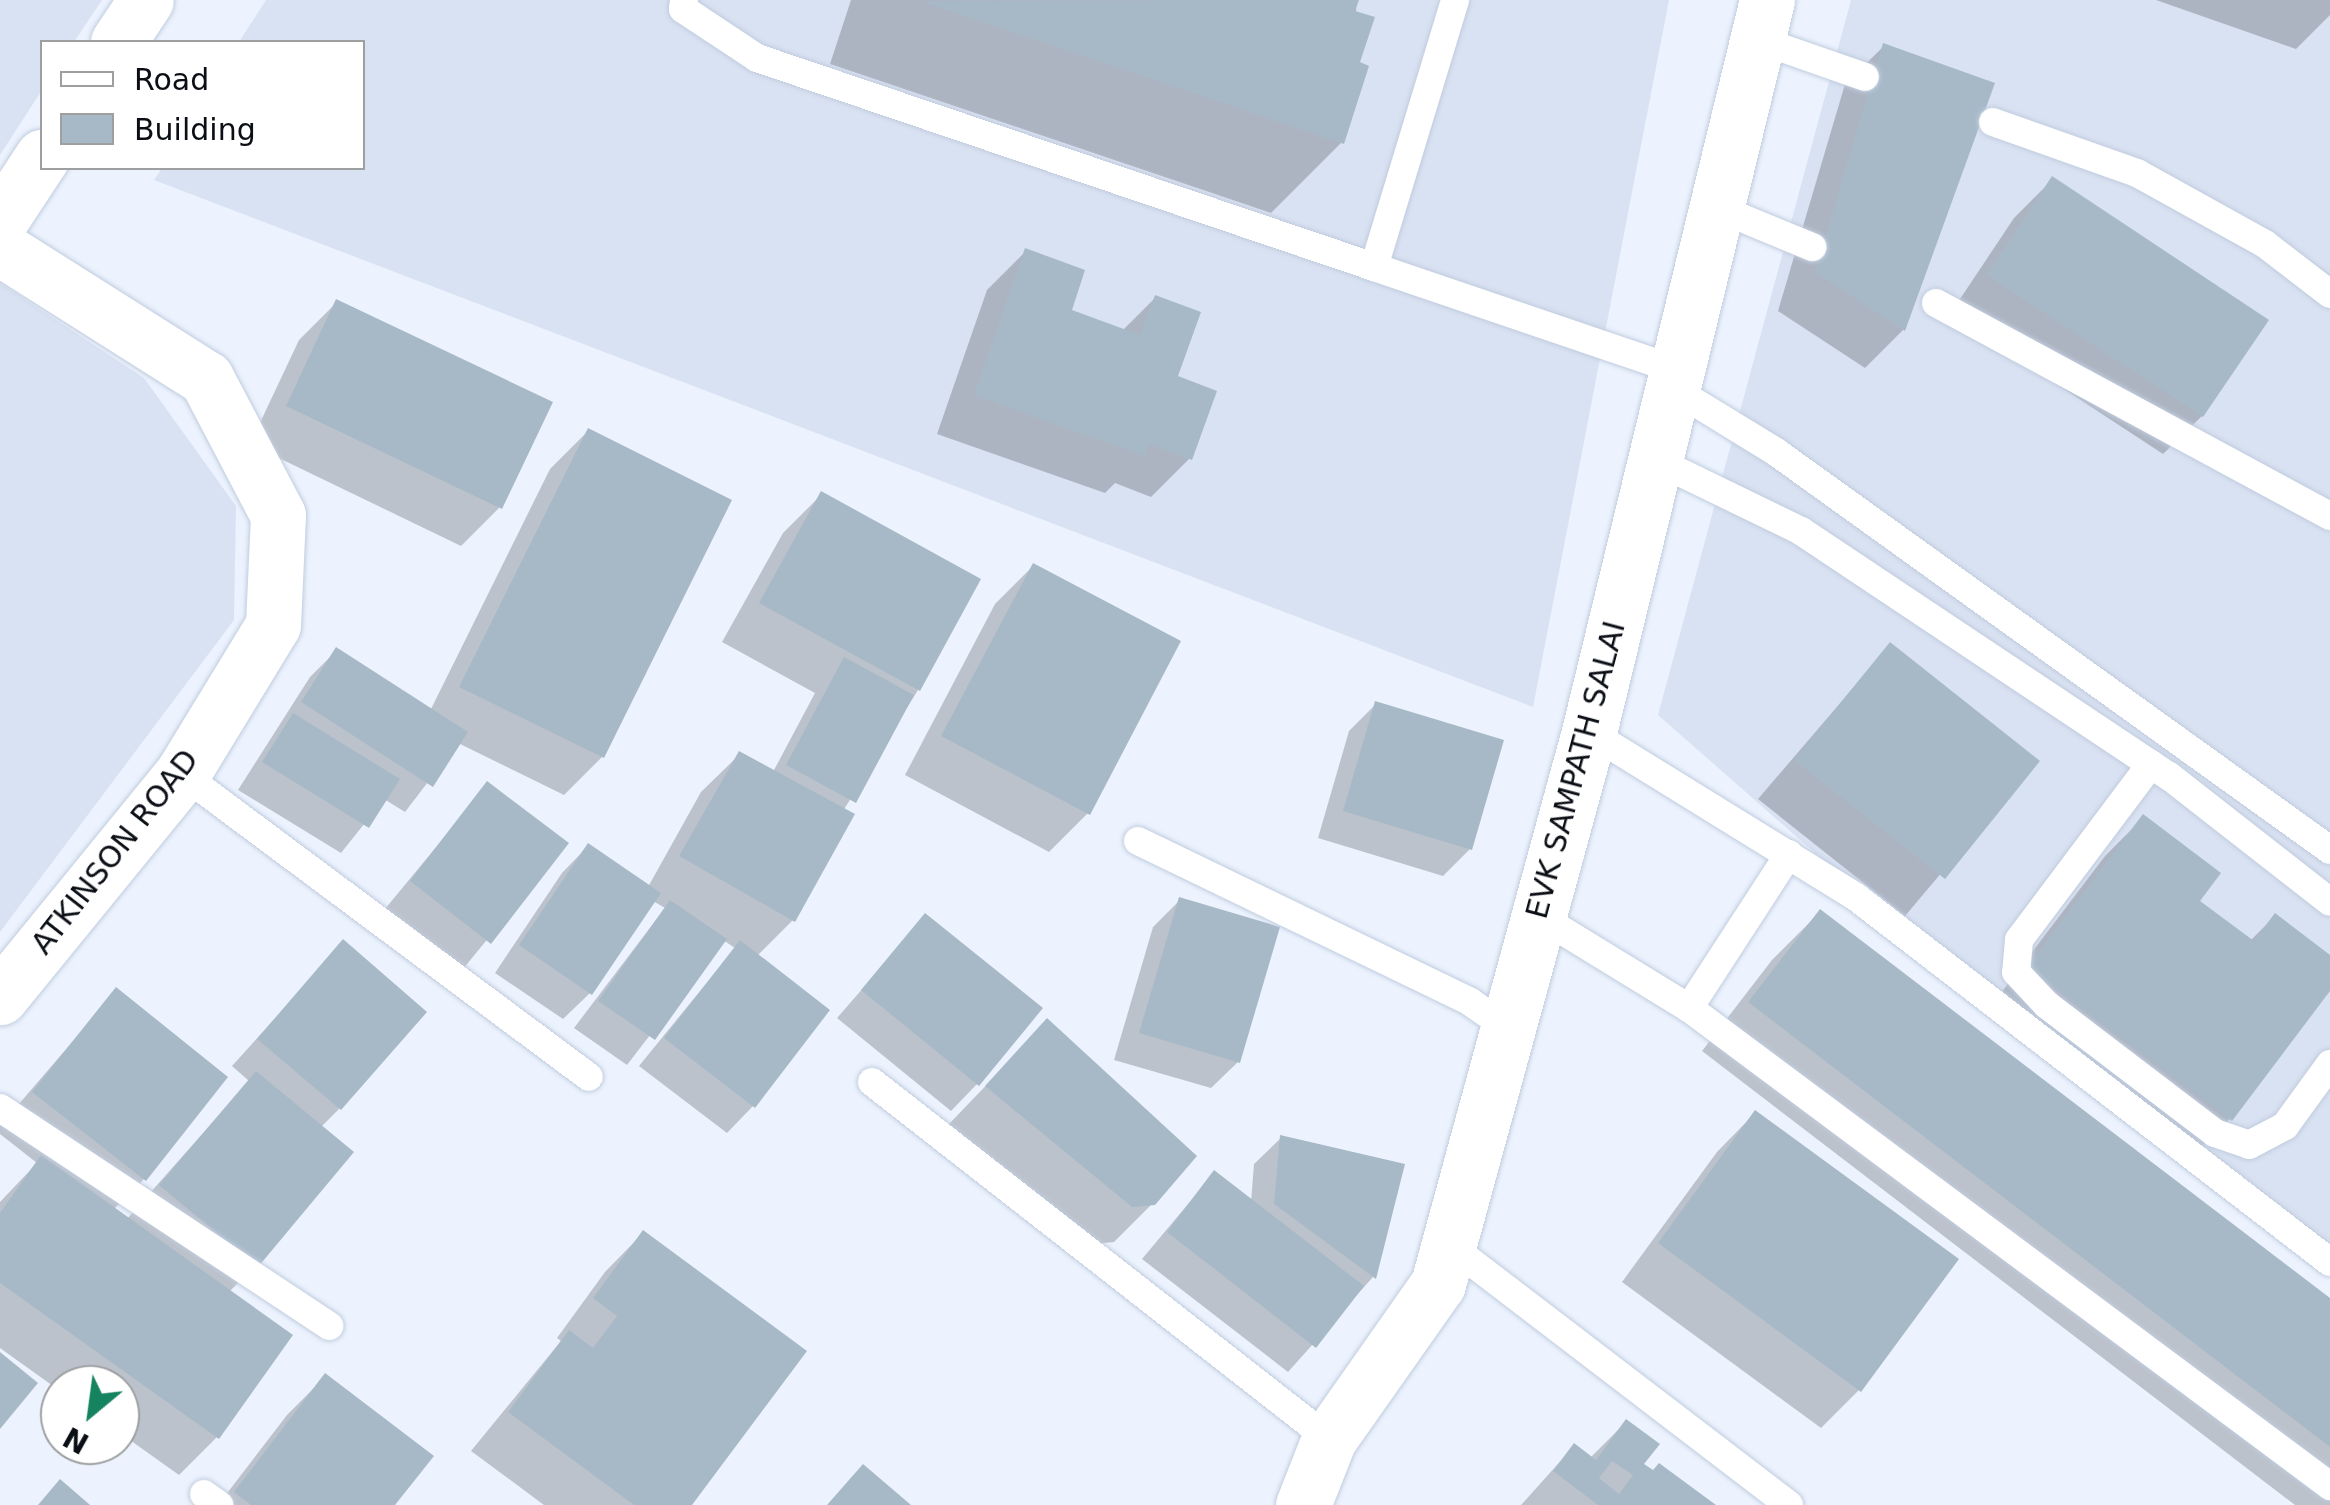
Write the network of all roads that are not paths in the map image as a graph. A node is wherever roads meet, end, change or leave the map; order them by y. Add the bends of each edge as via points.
1 (146, 0) edge
2 (684, 0) edge
3 (1454, 0) edge
4 (1763, 20) edge
5 (119, 40) edge
6 (1865, 77) dead end
7 (1994, 122) dead end
8 (40, 160) edge
9 (1720, 208) junction
10 (0, 221) edge
11 (1812, 247) dead end
12 (0, 248) edge
13 (1374, 267) junction
14 (2330, 294) edge
15 (1936, 303) dead end
16 (1678, 381) junction
17 (1657, 461) junction
18 (2330, 516) edge
19 (1589, 732) junction
20 (2151, 764) junction
21 (182, 774) junction
22 (1138, 842) dead end
23 (2330, 850) edge
24 (1790, 854) junction
25 (2330, 902) edge
26 (1538, 915) junction
27 (0, 997) edge
28 (1689, 1008) junction
29 (1506, 1028) junction
30 (2330, 1064) edge
31 (589, 1077) dead end
32 (872, 1082) dead end
33 (0, 1108) edge
34 (1449, 1244) junction
35 (2330, 1262) edge
36 (329, 1326) dead end
37 (1329, 1439) junction
38 (2330, 1486) edge
39 (1307, 1504) edge
40 (1790, 1505) edge

1 - 5 street
2 - 13 lane via 683,9 757,58
3 - 13 lane
4 - 6 lane
4 - 9 street, EVK SAMPATH SALAI
7 - 14 lane via 2137,174 2266,244
8 - 10 street
9 - 11 lane
9 - 16 street, EVK SAMPATH SALAI
12 - 21 street, ATKINSON ROAD via 206,378 278,515 273,625
13 - 16 lane
15 - 18 lane
16 - 17 street, EVK SAMPATH SALAI
16 - 23 lane
17 - 19 street, EVK SAMPATH SALAI
17 - 20 lane via 1801,532
19 - 24 lane
19 - 26 street, EVK SAMPATH SALAI
20 - 25 lane
20 - 30 lane via 2019,940 2016,972 2046,1004 2215,1133 2249,1145 2286,1126
21 - 27 street, ATKINSON ROAD
21 - 31 lane
22 - 29 lane via 1470,1002
24 - 28 lane
24 - 35 lane via 1905,932
26 - 28 lane
26 - 29 street, EVK SAMPATH SALAI
28 - 38 lane
29 - 34 street, EVK SAMPATH SALAI
32 - 37 lane
33 - 36 lane
34 - 37 street, EVK SAMPATH SALAI via 1438,1284
34 - 40 lane
37 - 39 street, EVK SAMPATH SALAI

